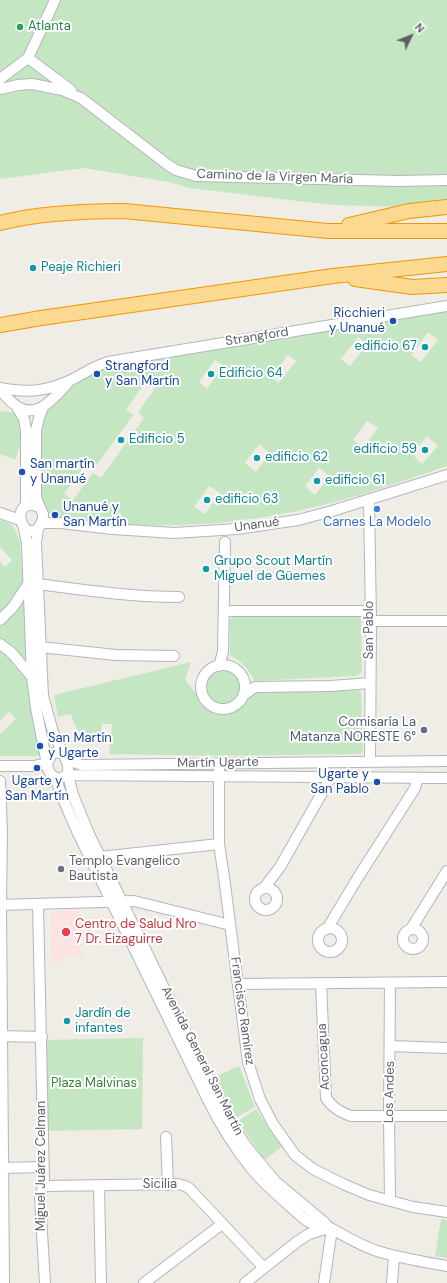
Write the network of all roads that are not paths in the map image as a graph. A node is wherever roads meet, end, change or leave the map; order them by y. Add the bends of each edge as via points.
1 (55, 0) edge
2 (28, 58) junction
3 (0, 79) edge
4 (0, 89) edge
5 (81, 98) junction
6 (447, 180) edge
7 (447, 206) edge
8 (0, 223) edge
9 (328, 231) junction
10 (447, 231) edge
11 (447, 264) edge
12 (333, 276) junction
13 (447, 285) edge
14 (447, 306) edge
15 (0, 326) edge
16 (71, 380) junction
17 (0, 389) edge
18 (17, 407) junction
19 (43, 407) junction
20 (447, 475) edge
21 (369, 500) junction
22 (2, 513) edge
23 (23, 516) junction
24 (40, 518) junction
25 (233, 529) junction
26 (218, 530) junction
27 (226, 542) junction
28 (33, 584) junction
29 (178, 597) dead end
30 (225, 610) junction
31 (371, 616) junction
32 (0, 620) edge
33 (447, 621) edge
34 (0, 644) edge
35 (40, 647) junction
36 (223, 652) junction
37 (174, 656) dead end
38 (219, 666) junction
39 (235, 668) junction
40 (32, 677) junction
41 (244, 678) junction
42 (370, 683) junction
43 (255, 687) junction
44 (244, 694) junction
45 (65, 755) junction
46 (370, 761) junction
47 (447, 761) edge
48 (47, 763) junction
49 (219, 763) junction
50 (0, 766) edge
51 (68, 775) junction
52 (219, 776) junction
53 (55, 777) junction
54 (331, 777) junction
55 (418, 778) junction
56 (447, 778) edge
57 (0, 782) edge
58 (218, 844) junction
59 (100, 857) junction
60 (447, 871) edge
61 (264, 888) dead end
62 (117, 902) junction
63 (38, 904) junction
64 (0, 905) edge
65 (230, 925) junction
66 (327, 929) dead end
67 (411, 930) dead end
68 (390, 982) junction
69 (447, 982) edge
70 (321, 983) junction
71 (238, 984) junction
72 (1, 1036) edge
73 (42, 1037) junction
74 (390, 1046) junction
75 (447, 1048) edge
76 (447, 1116) edge
77 (389, 1117) junction
78 (166, 1137) dead end
79 (43, 1167) junction
80 (2, 1168) edge
81 (168, 1185) junction
82 (44, 1186) junction
83 (99, 1186) junction
84 (390, 1201) junction
85 (302, 1204) junction
86 (447, 1212) edge
87 (304, 1218) junction
88 (222, 1224) junction
89 (329, 1227) junction
90 (298, 1241) junction
91 (394, 1256) junction
92 (447, 1266) edge
93 (264, 1268) junction
94 (4, 1283) edge
95 (45, 1283) edge
96 (100, 1283) edge
97 (144, 1283) edge
98 (246, 1283) edge
99 (324, 1283) edge
100 (392, 1283) edge

1 - 2 street
2 - 3 street
2 - 5 street, Camino de la Virgen María
4 - 5 street, Camino de la Virgen María via 32,84 62,90
5 - 6 street, Camino de la Virgen María via 168,165 196,176
7 - 9 highway via 409,211
8 - 9 highway via 25,217 124,211
9 - 10 highway
11 - 12 highway
12 - 13 highway via 412,287
12 - 15 highway
14 - 16 street, Strangford via 108,362 89,369
16 - 17 street, Strangford via 32,391
16 - 19 street, Strangford
17 - 18 street, Strangford
18 - 19 street via 27,411
18 - 23 street, Avenida General San Martín via 24,419 26,430
19 - 24 street, Avenida General San Martín via 36,430 36,498
20 - 21 street, Unanué
21 - 25 street, Unanué via 298,520
21 - 31 street, San Pablo
22 - 23 street
23 - 24 street via 32,505
23 - 24 street via 31,532
23 - 28 street, Avenida General San Martín
24 - 26 street, Unanué via 61,523 154,532
24 - 28 street, Avenida General San Martín
25 - 26 street, Unanué
25 - 27 street via 232,537
26 - 27 street via 220,539
27 - 30 street
28 - 29 street via 151,597
28 - 32 street
28 - 35 street, Avenida General San Martín
28 - 40 street, Avenida General San Martín
30 - 31 street
30 - 36 street
31 - 33 street
31 - 42 street, San Pablo
34 - 40 street via 11,652
35 - 37 street
35 - 45 street, Avenida General San Martín via 43,696 53,732
36 - 38 street
36 - 39 street
38 - 39 street
38 - 44 street via 212,668 203,677 201,690 207,702 225,710 237,705
39 - 41 street
40 - 48 street, Avenida General San Martín
41 - 43 street
41 - 44 street
42 - 43 street
42 - 46 street, San Pablo
43 - 44 street
45 - 48 street via 60,752 54,753
45 - 49 street, Martín Ugarte via 70,760 82,764
45 - 51 street, Avenida General San Martín
46 - 47 street, Martín Ugarte
46 - 49 street, Martín Ugarte
48 - 50 street via 34,766
48 - 53 street, Avenida General San Martín
49 - 52 street, Francisco Ramírez
51 - 52 street, Martín Ugarte
51 - 53 street, Martín Ugarte
51 - 59 street, Avenida General San Martín via 72,795
52 - 54 street, Martín Ugarte
52 - 58 street, Francisco Ramírez
53 - 62 street, Avenida General San Martín via 72,818
54 - 55 street, Martín Ugarte
54 - 61 street via 280,867
55 - 56 street, Martín Ugarte
55 - 66 street via 416,788 356,879
57 - 64 street
58 - 59 street
58 - 65 street, Francisco Ramírez
59 - 62 street, Avenida General San Martín
60 - 67 street
62 - 63 street
62 - 65 street via 134,901
62 - 85 street, Avenida General San Martín via 226,1115 258,1162 275,1181
62 - 87 street, Avenida General San Martín via 205,1093 229,1138 265,1184
63 - 64 street
63 - 73 street, Miguel Juárez Celman
64 - 72 street
65 - 71 street, Francisco Ramírez
68 - 69 street
68 - 70 street
68 - 74 street, Los Andes
70 - 71 street
70 - 77 street, Aconcagua via 326,1098 331,1106 351,1116
71 - 84 street, Francisco Ramírez via 248,1062 260,1099 273,1124 295,1154 314,1169 343,1184
72 - 73 street
72 - 80 street
73 - 79 street, Miguel Juárez Celman
74 - 75 street
74 - 77 street, Los Andes
76 - 77 street, Aconcagua
77 - 84 street, Los Andes
78 - 81 street
79 - 80 street
79 - 82 street, Miguel Juárez Celman
80 - 94 street
81 - 83 street, Sicilia
81 - 88 street, Sicilia via 181,1184 189,1188
82 - 83 street, Sicilia
82 - 95 street, Miguel Juárez Celman via 40,1198
83 - 96 street
84 - 86 street, Francisco Ramírez
85 - 87 street
85 - 89 street, Avenida General San Martín
87 - 89 street, Avenida General San Martín via 317,1227
87 - 90 street
88 - 93 street, Sicilia
88 - 97 street
89 - 90 street
89 - 91 street via 367,1247
89 - 99 street
90 - 93 street
91 - 92 street
91 - 100 street
93 - 98 street

